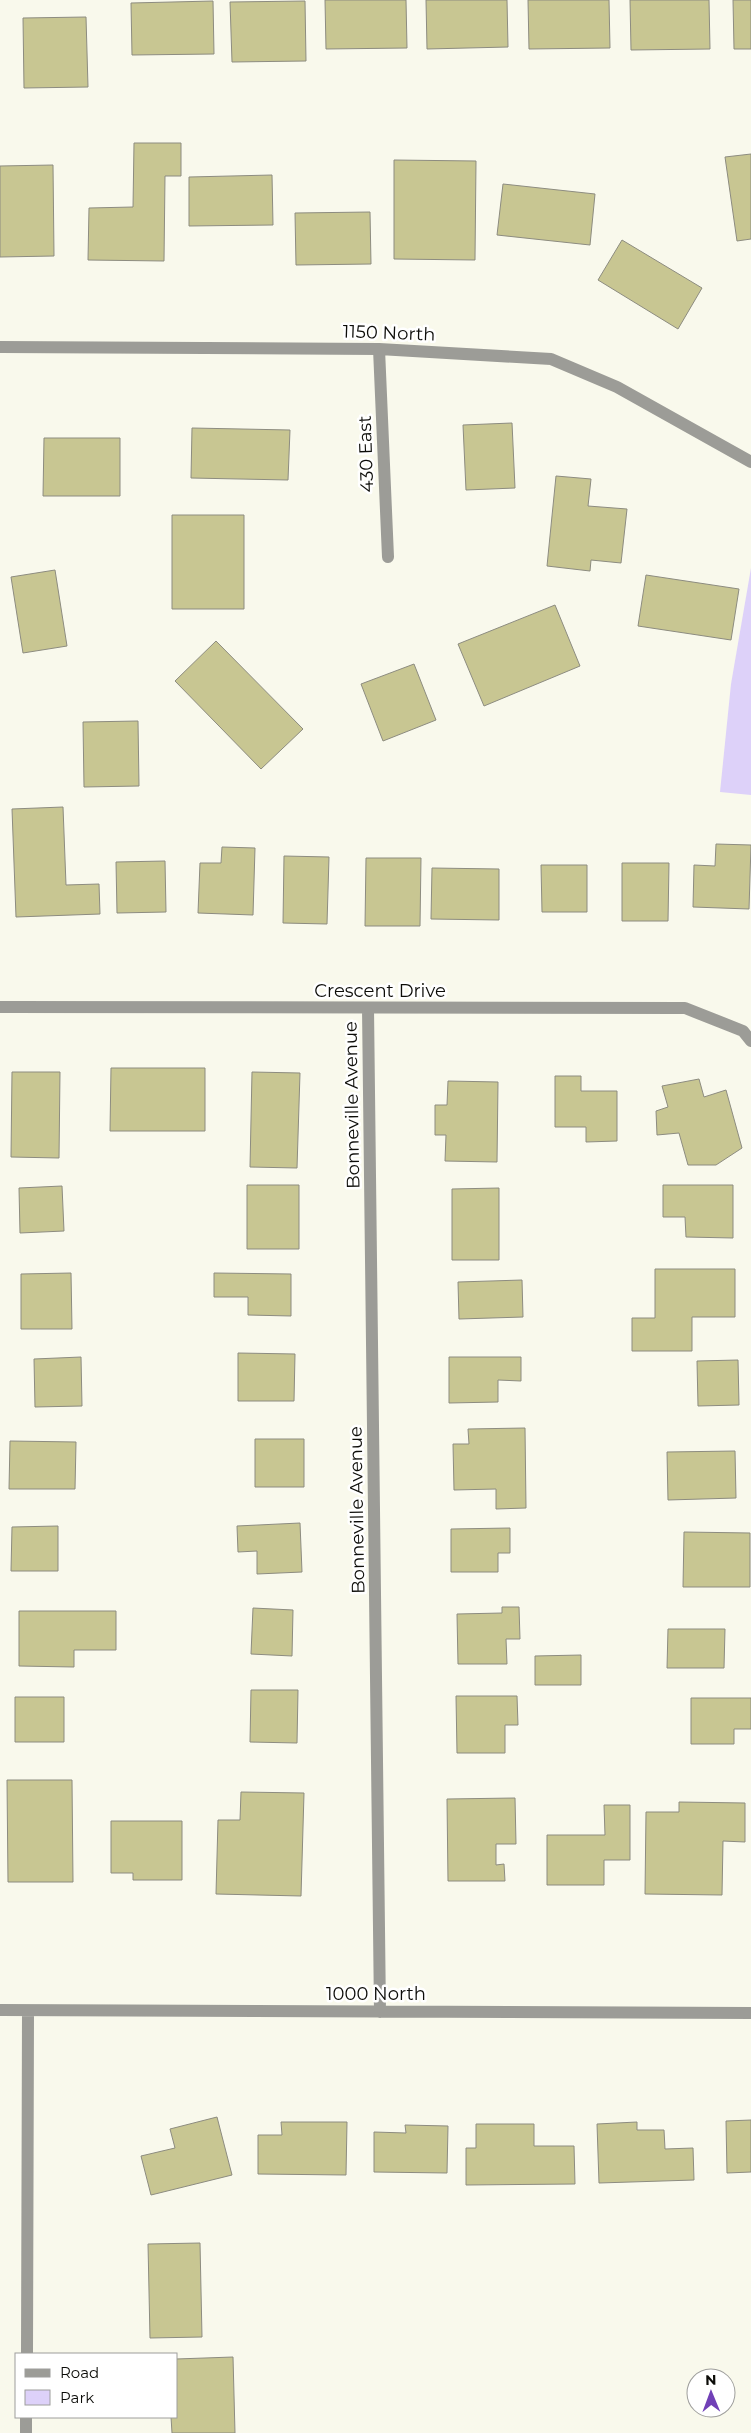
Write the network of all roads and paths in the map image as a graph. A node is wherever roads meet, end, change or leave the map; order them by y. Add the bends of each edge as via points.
1 (0, 347) edge
2 (379, 349) junction
3 (751, 462) edge
4 (388, 558) dead end
5 (0, 1007) edge
6 (368, 1008) junction
7 (751, 1041) edge
8 (0, 2010) edge
9 (28, 2012) junction
10 (380, 2012) junction
11 (751, 2014) edge
12 (27, 2353) edge
13 (26, 2418) edge
14 (26, 2433) edge

1 - 2 street, 1150 North
2 - 3 street, 1150 North via 551,359 617,387
2 - 4 street, 430 East
5 - 6 street, Crescent Drive
6 - 7 street, Crescent Drive via 685,1008 743,1031
6 - 10 street, Bonneville Avenue
8 - 9 street, 1000 North
9 - 10 street, 1000 North
9 - 12 street
10 - 11 street, 1000 North
13 - 14 street

